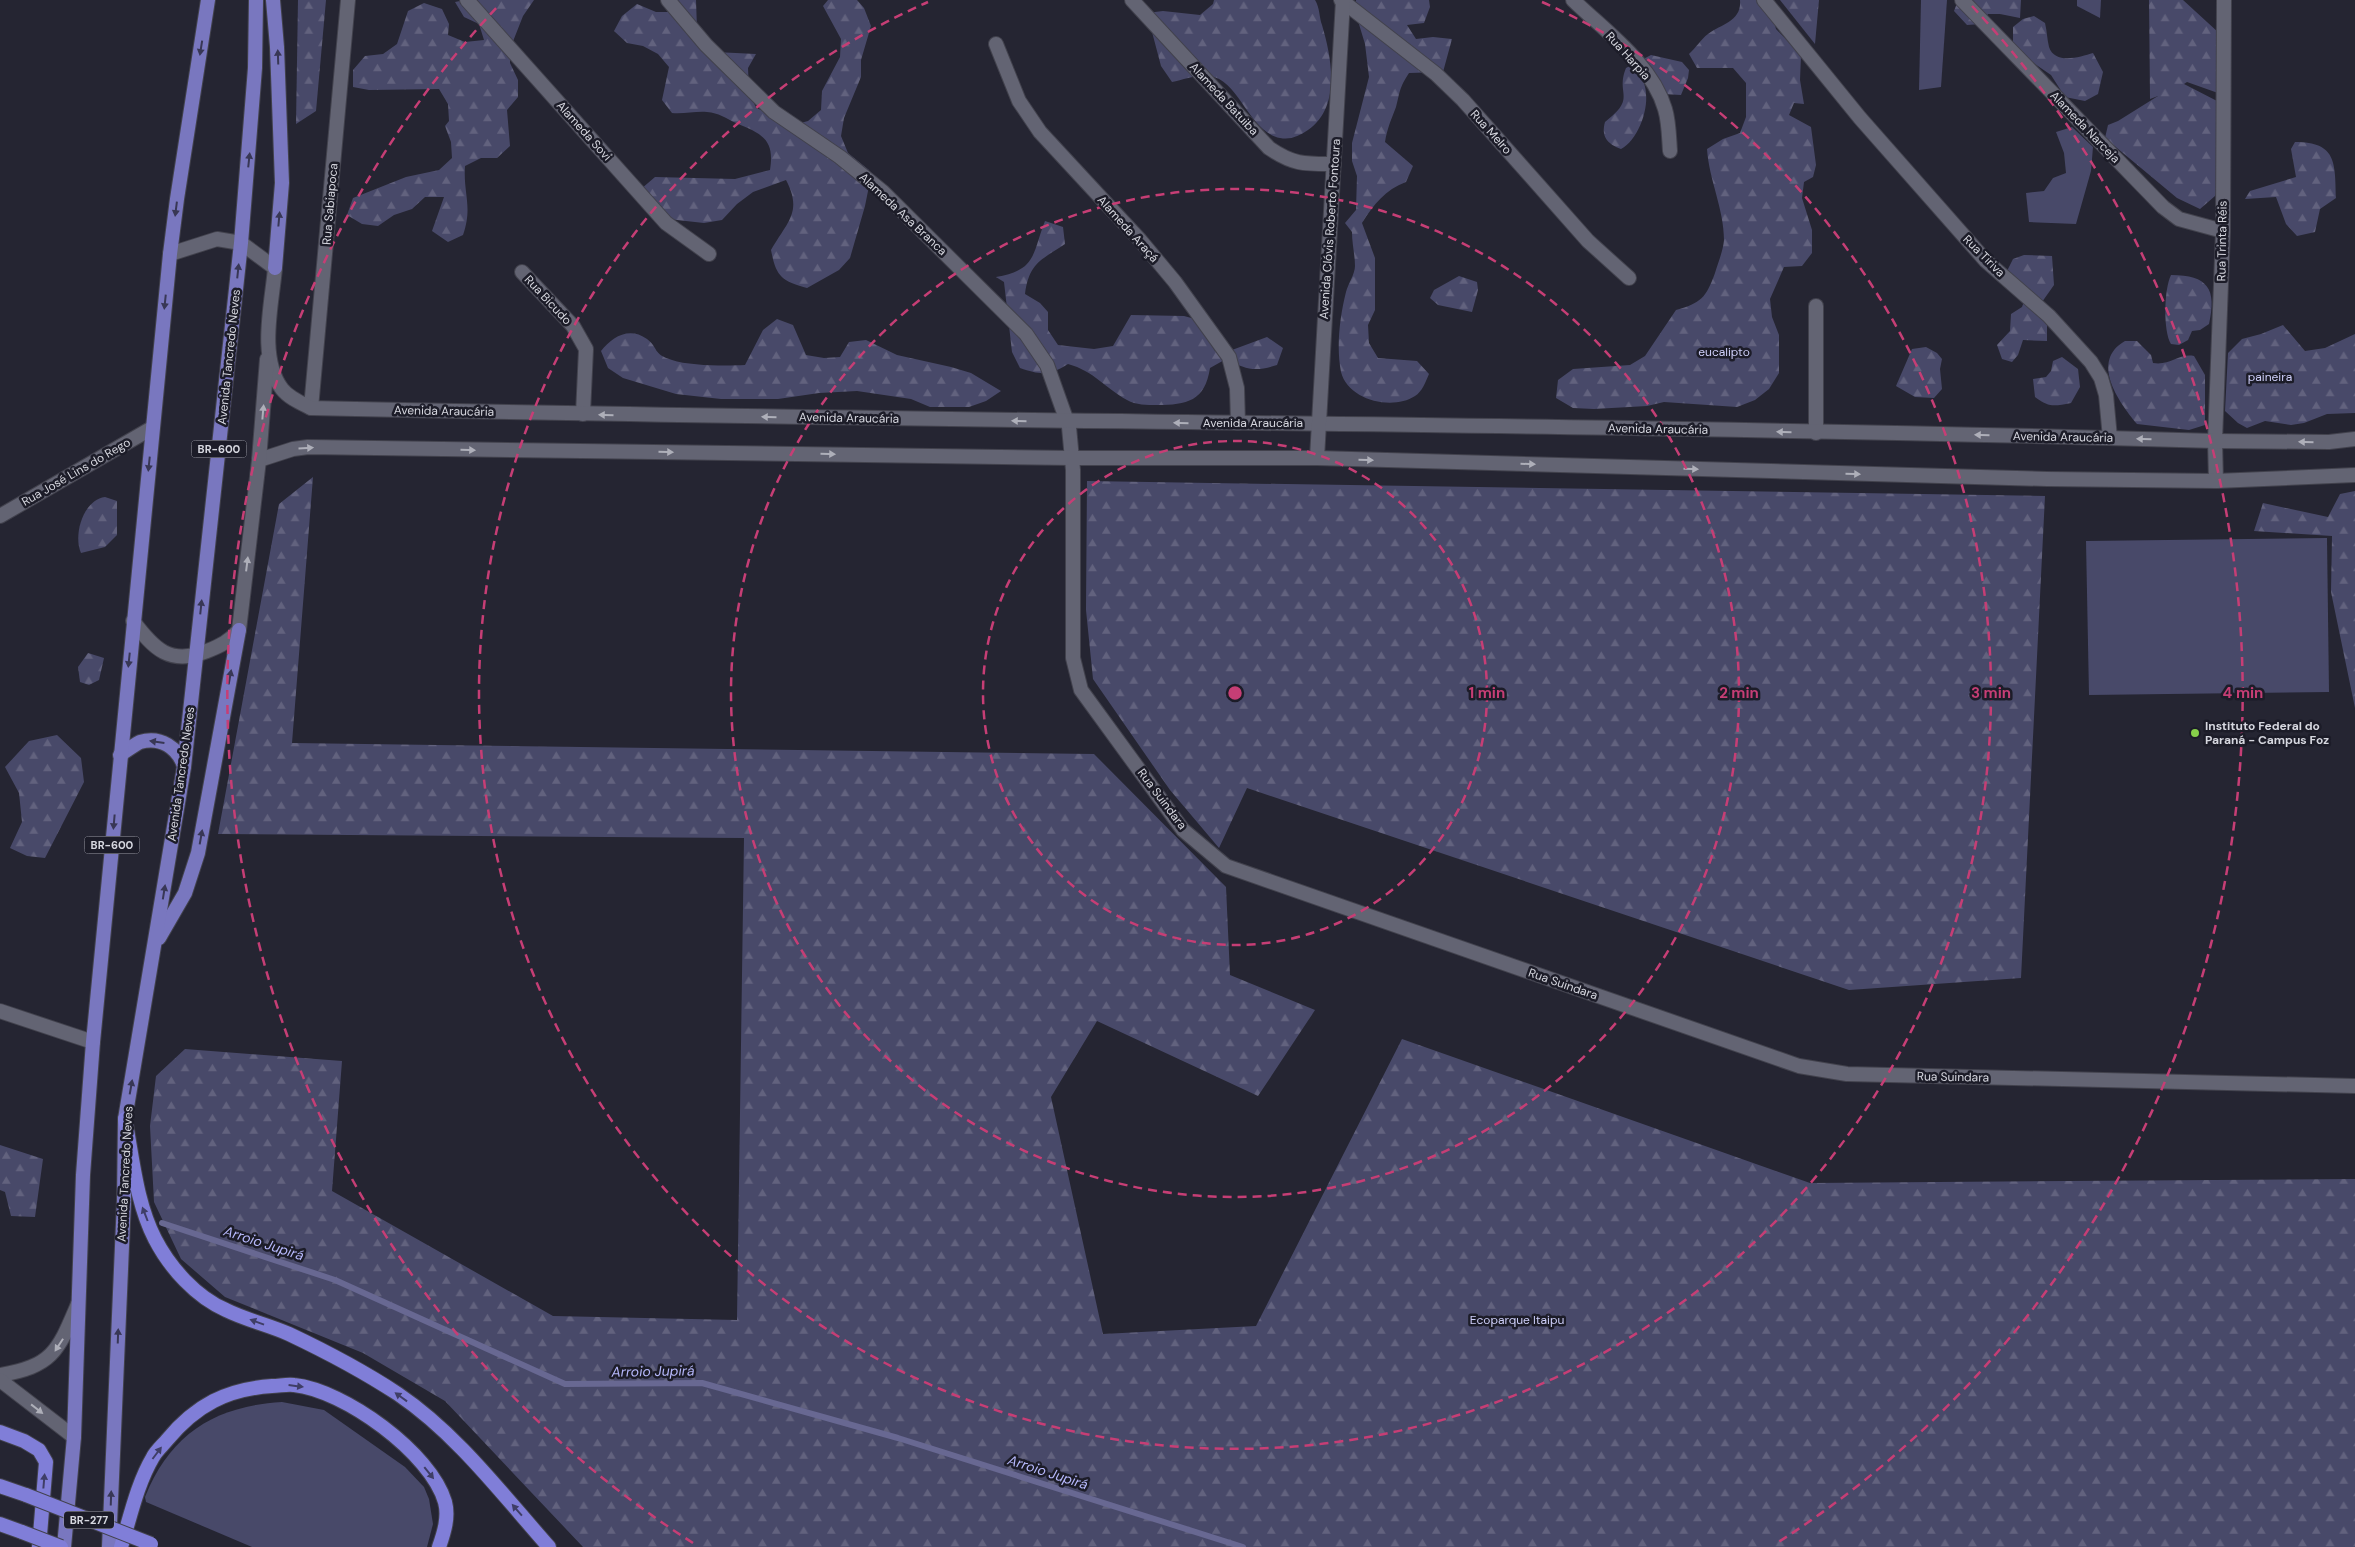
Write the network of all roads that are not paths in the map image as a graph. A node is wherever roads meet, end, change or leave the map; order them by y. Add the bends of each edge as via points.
1 (208, 0) edge
2 (256, 0) edge
3 (273, 0) edge
4 (348, 0) edge
5 (467, 0) edge
6 (668, 0) edge
7 (1132, 0) edge
8 (1342, 0) edge
9 (1573, 0) edge
10 (1764, 0) edge
11 (1962, 0) edge
12 (2224, 0) edge
13 (996, 44) dead end
14 (1670, 151) dead end
15 (1334, 164) junction
16 (2223, 231) junction
17 (241, 243) junction
18 (170, 254) junction
19 (709, 254) dead end
20 (275, 268) junction
21 (522, 272) dead end
22 (1629, 278) dead end
23 (1816, 306) dead end
24 (268, 346) junction
25 (311, 408) junction
26 (582, 414) junction
27 (1068, 421) junction
28 (1318, 423) junction
29 (1238, 424) junction
30 (152, 428) junction
31 (1816, 432) junction
32 (2110, 438) junction
33 (2355, 439) edge
34 (2215, 441) junction
35 (1317, 458) junction
36 (259, 460) junction
37 (1072, 464) junction
38 (2355, 475) edge
39 (2216, 481) junction
40 (0, 516) edge
41 (133, 621) junction
42 (239, 630) junction
43 (196, 655) junction
44 (120, 755) junction
45 (184, 767) junction
46 (155, 945) junction
47 (0, 1011) edge
48 (93, 1042) junction
49 (2355, 1086) edge
50 (125, 1119) junction
51 (80, 1301) junction
52 (0, 1375) edge
53 (0, 1380) edge
54 (0, 1432) edge
55 (74, 1437) junction
56 (0, 1486) edge
57 (0, 1524) edge
58 (156, 1545) edge
59 (39, 1547) edge
60 (63, 1547) edge
61 (109, 1547) edge
62 (122, 1547) edge
63 (440, 1547) edge
64 (549, 1547) edge

1 -> 18 main road, BR-600
17 -> 2 main road, Avenida Tancredo Neves / BR-600 via 255,68
20 -> 3 main road via 282,183 278,48
4 - 25 street, Rua Sabiapoca
5 - 19 street, Alameda Sovi via 666,223
6 - 27 street, Alameda Asa Branca via 706,45 774,112 884,192 1026,334 1047,366
7 - 15 street, Alameda Batuiba via 1269,148 1286,160 1300,164
8 - 15 street, Avenida Clóvis Roberto Fontoura
8 - 22 street, Rua Melro via 1436,74 1463,100 1588,241
9 - 14 street, Rua Harpia via 1627,52 1661,95
10 - 32 street, Rua Tiriva via 1831,83 1986,261 2049,316 2092,362 2106,395
11 - 16 street, Alameda Narceja via 2163,207 2179,218
12 - 16 street, Rua Trinta Réis
13 - 29 street, Alameda Araçá via 1019,101 1040,132 1146,247 1229,358 1237,388
15 - 28 street, Avenida Clóvis Roberto Fontoura
16 - 34 street, Rua Trinta Réis
17 - 18 street via 217,239
17 - 20 street
43 -> 17 main road, Avenida Tancredo Neves / BR-600
18 -> 30 main road, BR-600
20 - 24 street, Avenida Araucária
21 - 26 street, Rua Bicudo via 573,326 586,349
23 - 31 street
24 - 25 street, Avenida Araucária via 275,378 282,390
36 -> 24 street
25 - 26 street, Avenida Araucária
27 -> 26 street, Avenida Araucária
29 -> 27 street, Avenida Araucária
27 - 37 street, Alameda Asa Branca
28 - 29 street, Avenida Araucária
31 -> 28 street, Avenida Araucária
28 - 35 street, Avenida Clóvis Roberto Fontoura
30 - 40 street, Rua José Lins do Rego
30 -> 41 main road, BR-600
32 -> 31 street, Avenida Araucária
34 -> 32 street, Avenida Araucária
33 -> 34 street, Avenida Araucária via 2329,442
34 - 39 street, Rua Trinta Réis
35 - 37 street
35 -> 39 street via 2027,479
36 -> 37 street via 308,447
42 -> 36 street
37 - 49 street, Rua Suindara via 1073,658 1082,690 1184,830 1226,866 1799,1066 1847,1074
38 - 39 street
41 - 43 street via 148,642 159,650 177,657
41 -> 44 main road, BR-600
42 - 43 street via 221,645
46 -> 42 main road via 185,893 198,853
43 - 45 main road, Avenida Tancredo Neves / BR-600
45 -> 44 main road via 180,754 174,748 151,741 140,742
44 -> 48 main road, BR-600
46 -> 45 main road, Avenida Tancredo Neves / BR-600
50 -> 46 main road, Avenida Tancredo Neves / BR-600
47 - 48 street
48 - 51 main road, BR-600 via 83,1175
61 -> 50 main road, Avenida Tancredo Neves / BR-600
64 -> 50 highway via 470,1458 400,1396 348,1363 287,1333 225,1310 188,1283 165,1257 154,1238 141,1203
51 -> 52 street via 65,1335 42,1364 26,1371
51 - 55 main road, BR-600
53 -> 55 street
59 -> 54 highway via 46,1462 39,1450
55 - 60 main road
56 - 58 highway, BR-277, bridge
57 - 60 highway, BR-277, bridge
62 -> 63 highway via 137,1494 153,1457 175,1431 203,1406 226,1394 256,1387 294,1385 318,1390 360,1412 411,1451 436,1483 445,1504 445,1529

